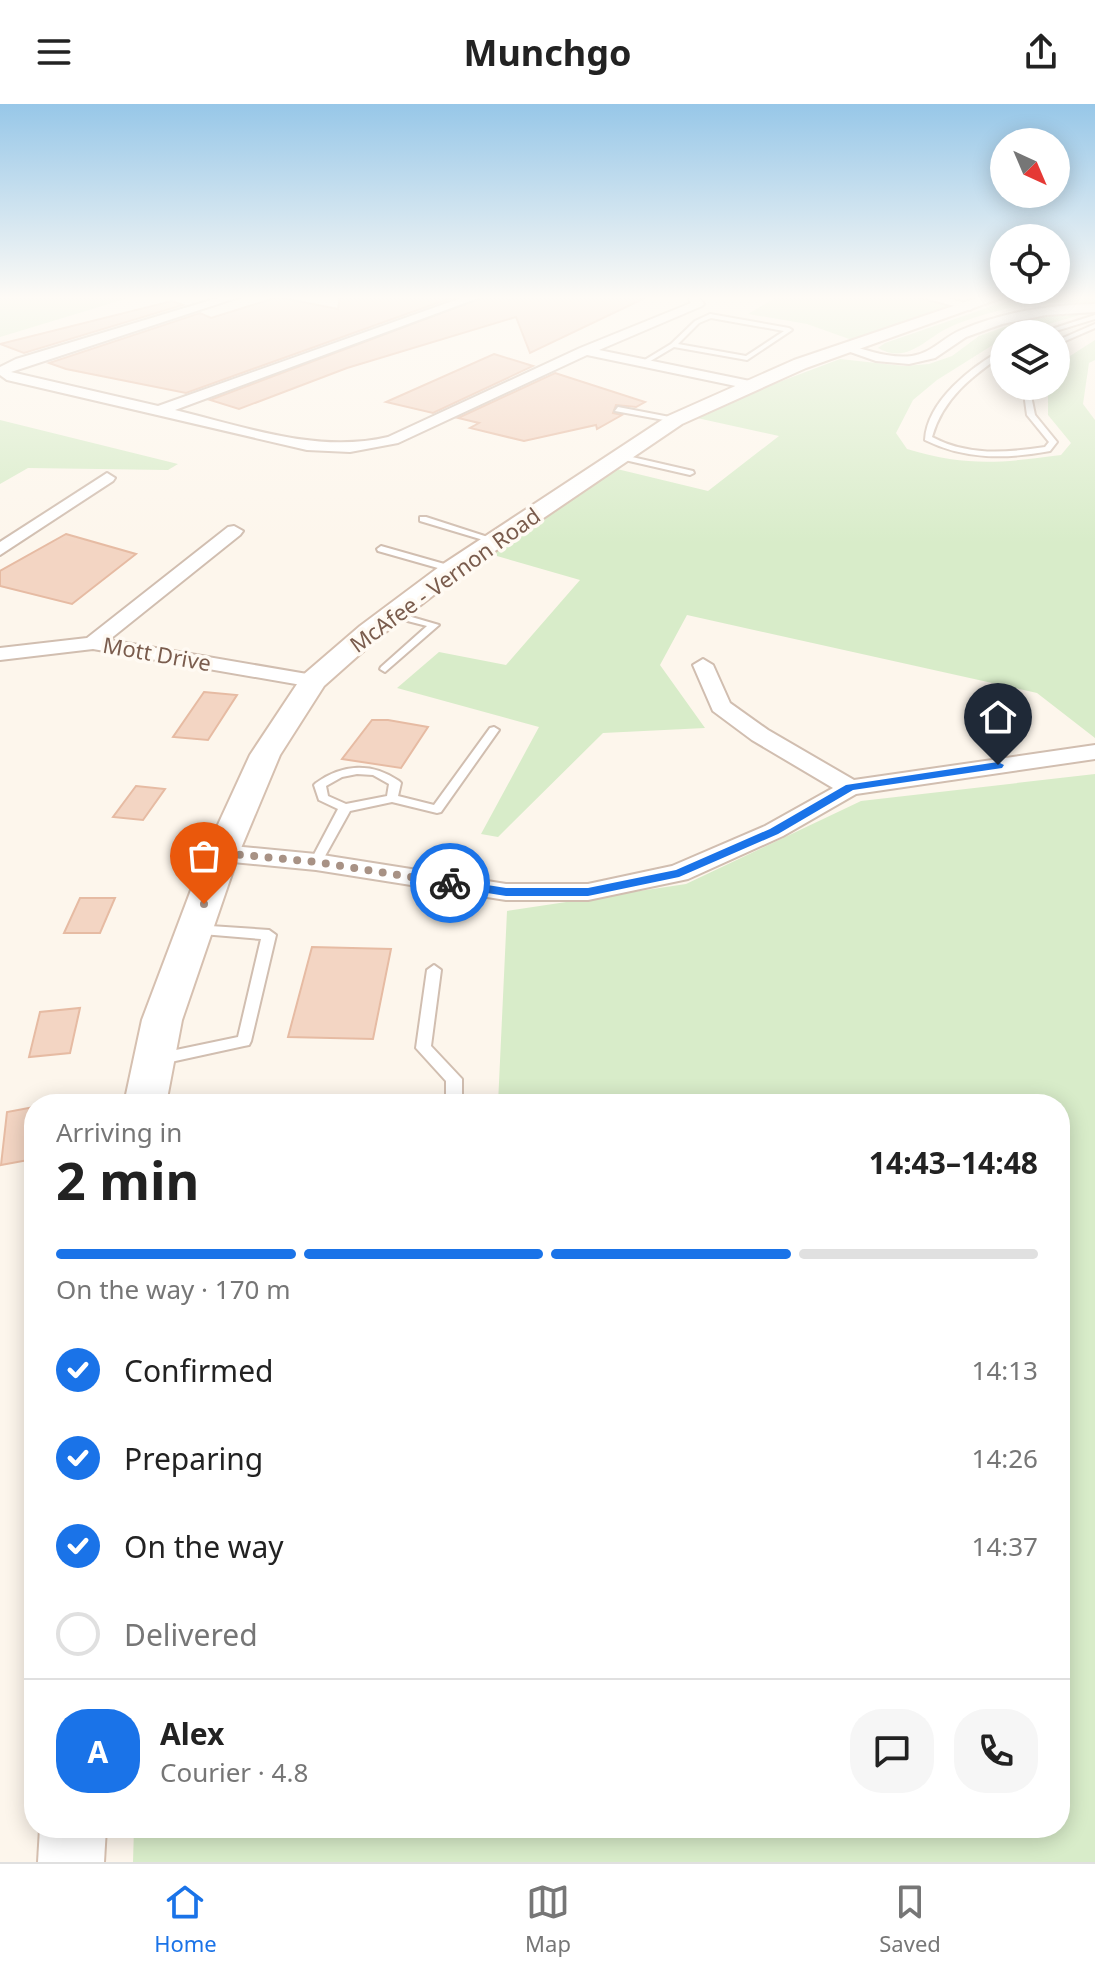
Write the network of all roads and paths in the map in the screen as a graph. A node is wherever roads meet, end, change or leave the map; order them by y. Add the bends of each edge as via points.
1 (20, 379) edge
2 (248, 379) edge
3 (525, 379) edge
4 (723, 379) edge
5 (765, 379) edge
6 (968, 379) edge
7 (750, 385) junction
8 (1028, 400) edge
9 (618, 409) dead end
10 (159, 411) junction
11 (675, 420) junction
12 (619, 456) junction
13 (690, 473) dead end
14 (107, 478) dead end
15 (423, 519) dead end
16 (234, 531) dead end
17 (493, 540) junction
18 (381, 549) dead end
19 (0, 550) edge
20 (452, 569) junction
21 (391, 614) junction
22 (93, 643) junction
23 (0, 654) edge
24 (703, 665) dead end
25 (385, 669) dead end
26 (313, 681) junction
27 (494, 730) dead end
28 (1095, 752) edge
29 (850, 788) junction
30 (392, 798) junction
31 (345, 808) junction
32 (222, 853) junction
33 (316, 862) junction
34 (195, 930) junction
35 (434, 970) dead end
36 (154, 1060) junction
37 (147, 1094) edge
38 (454, 1094) edge
39 (72, 1838) edge
40 (71, 1862) edge

1 - 10 street
2 - 10 street
3 - 10 street via 367,447 307,445
4 - 7 street
5 - 7 main road, McAfee - Vernon Road
6 - 8 lane via 936,412 928,438 948,449 1000,455 1047,449 1053,442 1031,415
7 - 11 main road, McAfee - Vernon Road
9 - 11 lane
11 - 12 main road, McAfee - Vernon Road
12 - 13 lane
12 - 17 main road, McAfee - Vernon Road
14 - 19 street
15 - 17 lane
16 - 22 street
17 - 20 main road, McAfee - Vernon Road
18 - 20 lane
20 - 21 main road, McAfee - Vernon Road
21 - 25 lane via 434,625
21 - 26 main road, McAfee - Vernon Road
22 - 23 street, Mott Drive
22 - 26 street, Mott Drive
24 - 29 street via 721,706
26 - 32 main road, McAfee - Vernon Road via 265,755
27 - 30 lane via 437,809
28 - 29 street
29 - 33 street via 774,831 679,873 588,892 506,892
30 - 31 lane
30 - 31 lane via 395,783 384,773 334,772 320,785 323,798
31 - 33 lane
32 - 33 street
32 - 34 main road, McAfee - Vernon Road
34 - 36 main road, McAfee - Vernon Road via 162,1020
34 - 36 lane via 269,935 244,1041
35 - 38 lane via 423,1048 454,1079
36 - 37 main road, McAfee - Vernon Road
39 - 40 main road

